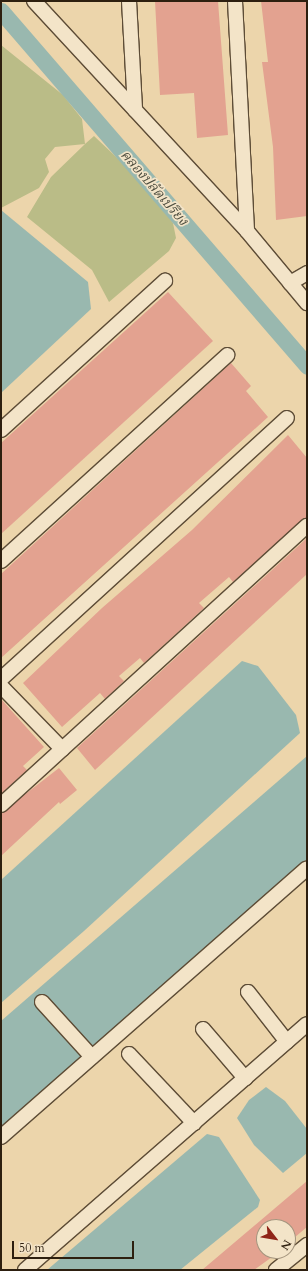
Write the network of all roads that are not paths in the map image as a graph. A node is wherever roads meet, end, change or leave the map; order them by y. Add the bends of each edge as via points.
1 (34, 1) edge
2 (129, 1) edge
3 (235, 1) edge
4 (135, 110) junction
5 (247, 231) junction
6 (307, 273) edge
7 (165, 281) dead end
8 (290, 283) junction
9 (307, 303) edge
10 (227, 355) dead end
11 (287, 418) dead end
12 (1, 430) edge
13 (307, 526) edge
14 (1, 561) edge
15 (1, 679) edge
16 (1, 686) edge
17 (62, 749) junction
18 (1, 804) edge
19 (307, 868) edge
20 (248, 992) dead end
21 (42, 1002) dead end
22 (307, 1024) edge
23 (203, 1030) dead end
24 (287, 1042) junction
25 (129, 1054) dead end
26 (92, 1057) junction
27 (246, 1078) junction
28 (194, 1123) junction
29 (1, 1136) edge
30 (307, 1245) edge
31 (25, 1270) edge
32 (276, 1270) edge

1 - 4 street
2 - 4 street
3 - 5 street
4 - 5 street
5 - 8 street
6 - 8 street
7 - 12 street
8 - 9 street
10 - 14 street
11 - 15 street
13 - 17 street
16 - 17 street
17 - 18 street
19 - 26 street
20 - 24 street
21 - 26 street
22 - 24 street
23 - 27 street
24 - 27 street
25 - 28 street
26 - 29 street
27 - 28 street
28 - 31 street
30 - 32 street

